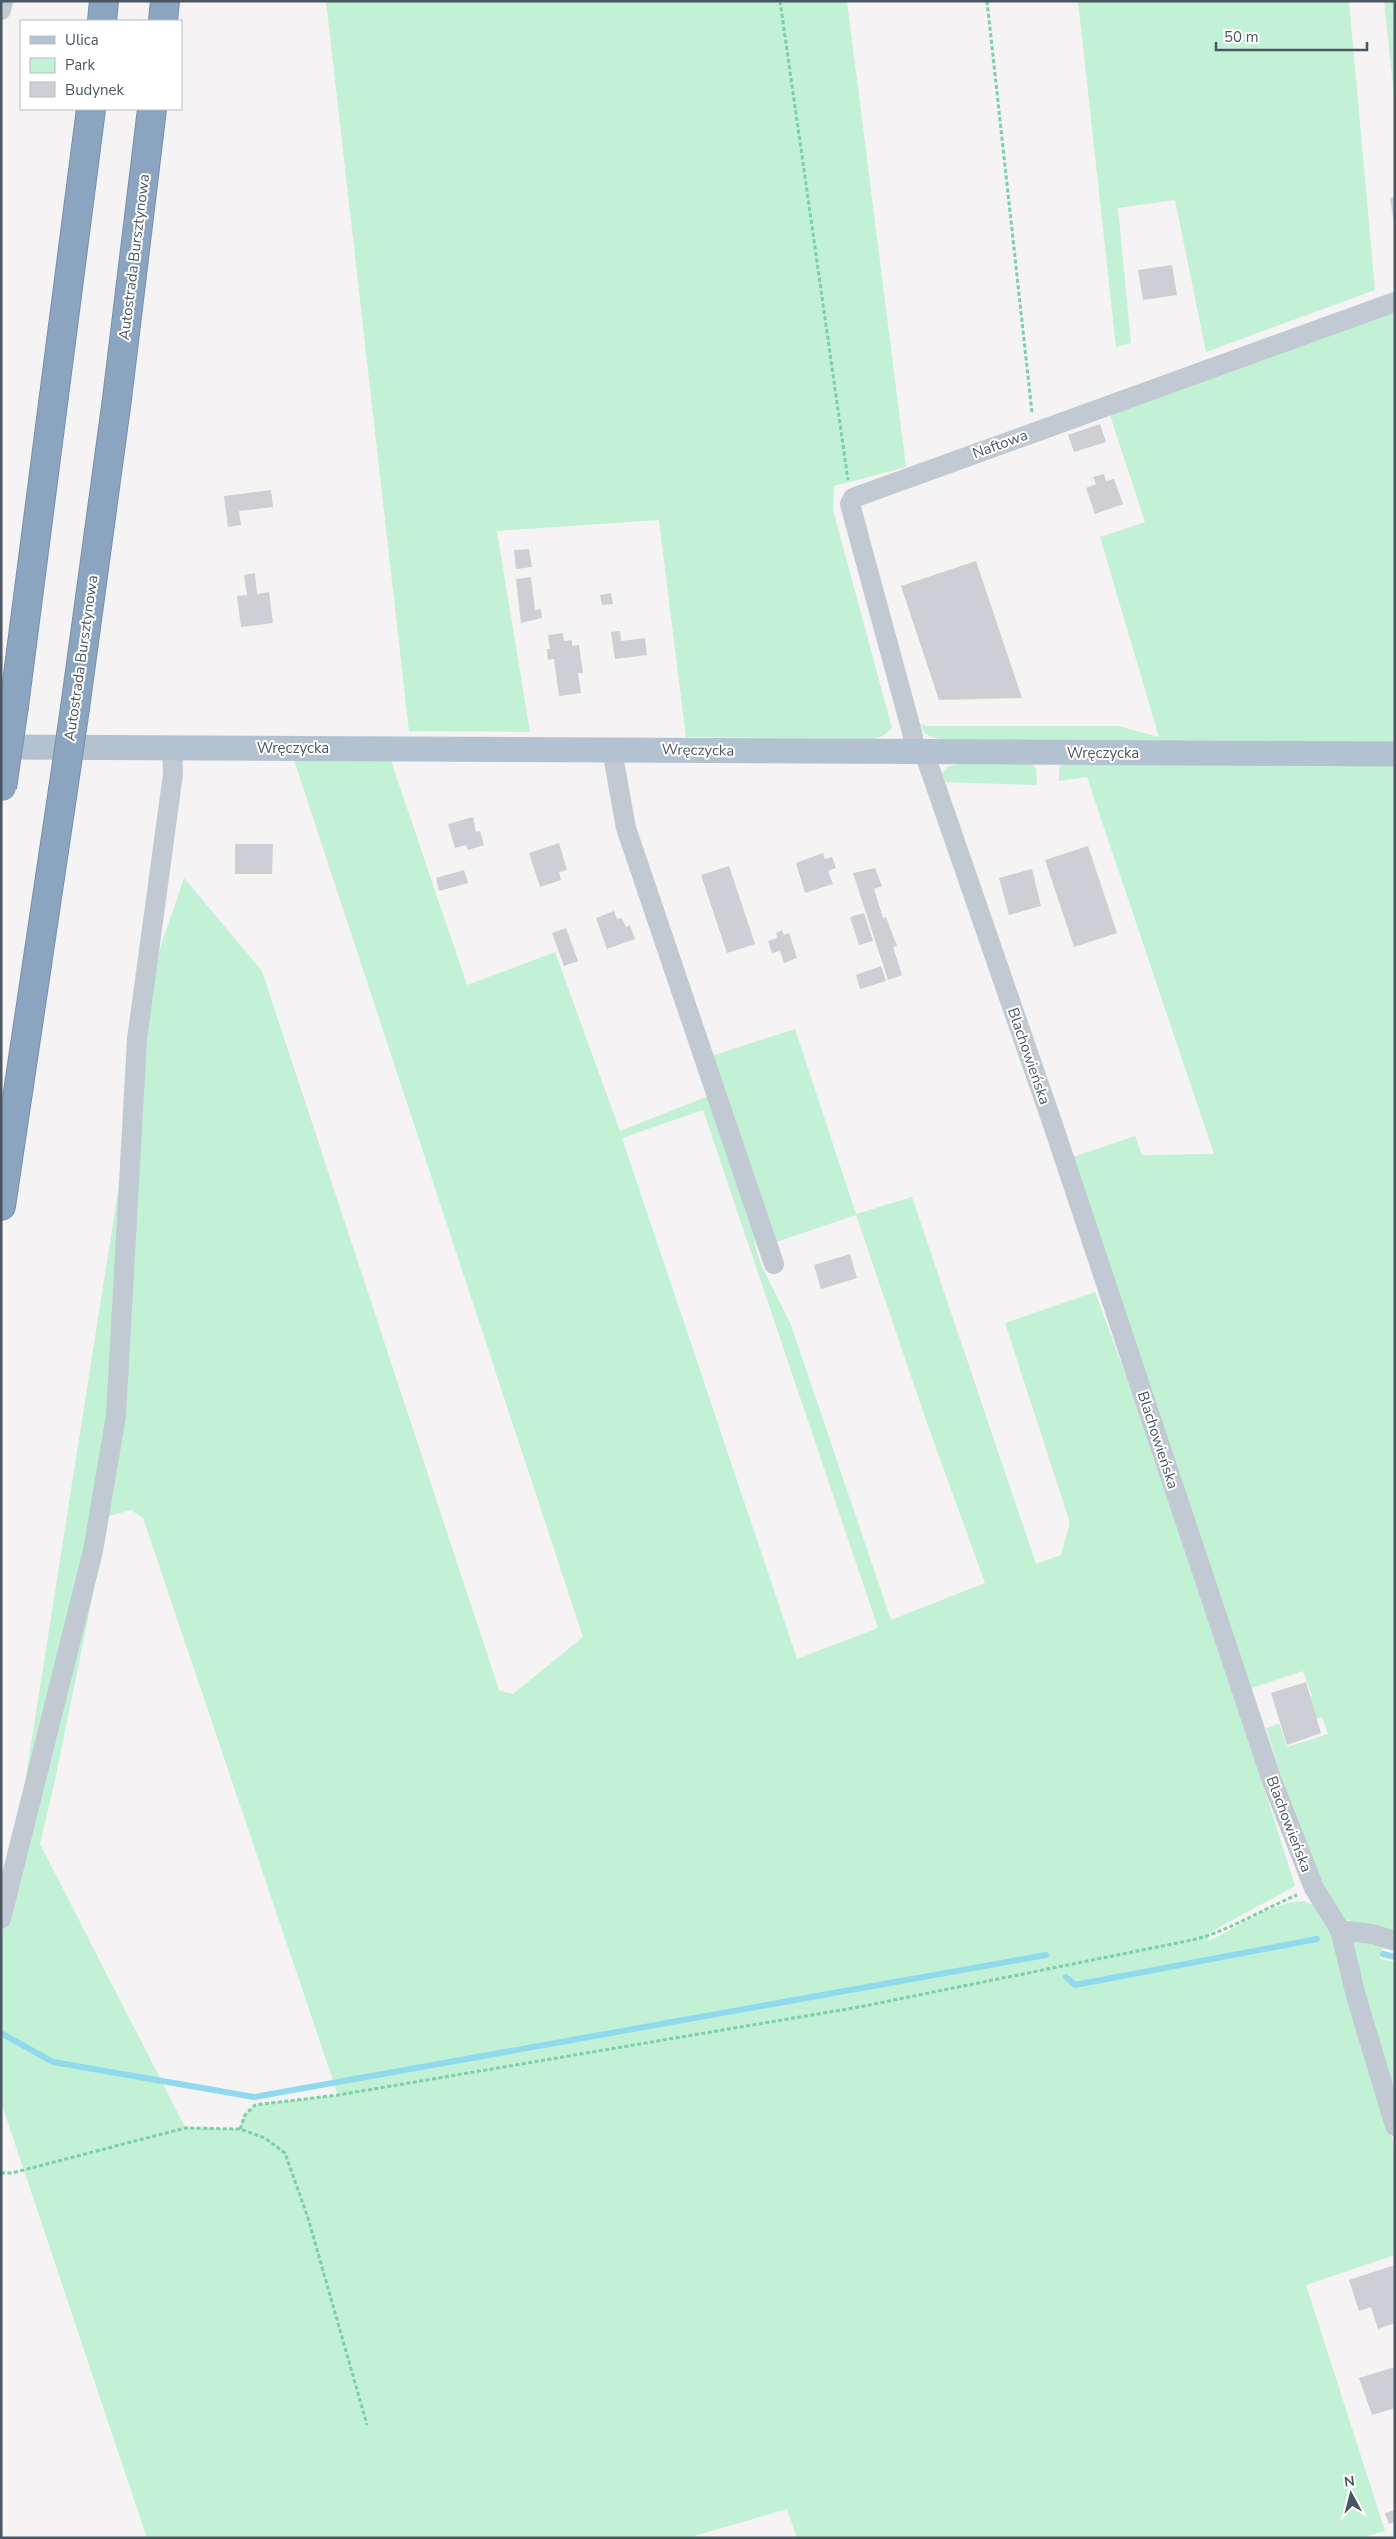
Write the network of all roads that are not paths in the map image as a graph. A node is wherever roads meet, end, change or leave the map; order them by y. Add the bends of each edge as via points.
1 (3, 1) edge
2 (104, 1) edge
3 (165, 1) edge
4 (1, 10) edge
5 (102, 20) edge
6 (163, 20) edge
7 (91, 110) edge
8 (152, 110) edge
9 (1395, 302) edge
10 (1, 747) edge
11 (172, 748) junction
12 (612, 750) junction
13 (918, 752) junction
14 (1395, 754) edge
15 (2, 791) edge
16 (1, 1206) edge
17 (774, 1264) dead end
18 (1, 1919) edge
19 (1340, 1930) junction
20 (1395, 1941) edge
21 (1395, 2126) edge

1 - 4 street
2 - 5 highway
3 - 6 highway
7 - 15 highway, bridge
8 - 16 highway, Autostrada Bursztynowa, bridge via 75,708
9 - 13 street, Naftowa via 855,496 850,504
10 - 11 main road, Wręczycka
11 - 12 main road, Wręczycka
11 - 18 street via 173,774 137,1039 116,1416 93,1550
12 - 13 main road, Wręczycka
12 - 17 street via 626,828
13 - 14 main road, Wręczycka
13 - 19 street, Blachowieńska via 1052,1122 1271,1778 1314,1888
19 - 20 street
19 - 21 street, Blachowieńska via 1358,2004

